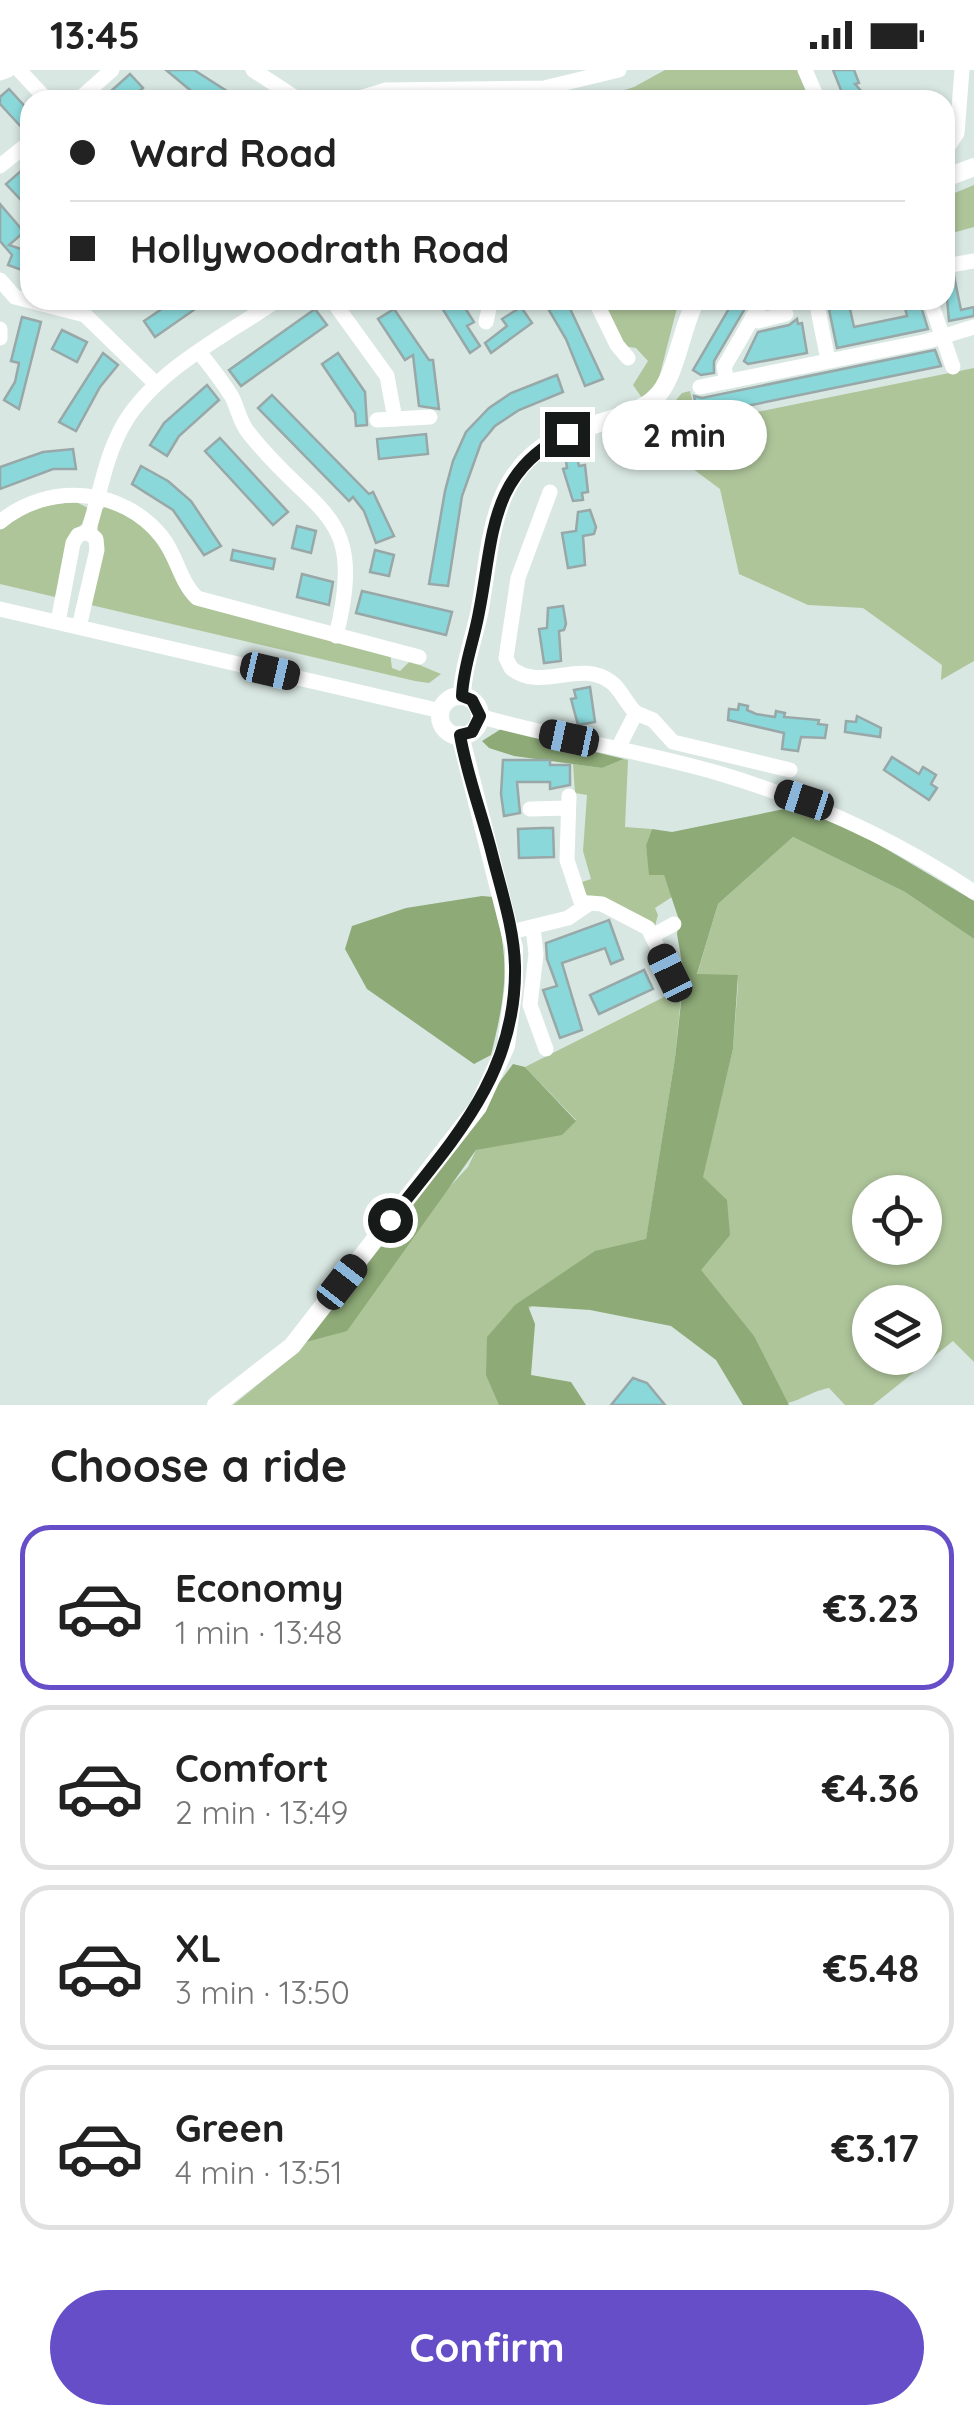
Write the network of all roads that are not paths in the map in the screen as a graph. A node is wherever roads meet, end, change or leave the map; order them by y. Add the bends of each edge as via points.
1 (8, 70) edge
2 (19, 70) edge
3 (112, 70) edge
4 (252, 70) edge
5 (619, 70) edge
6 (962, 70) edge
7 (0, 73) edge
8 (38, 90) edge
9 (89, 90) edge
10 (283, 90) edge
11 (556, 90) edge
12 (955, 136) edge
13 (20, 150) edge
14 (0, 166) edge
15 (0, 280) edge
16 (20, 298) edge
17 (92, 310) edge
18 (262, 310) edge
19 (339, 310) edge
20 (489, 310) edge
21 (600, 310) edge
22 (692, 310) edge
23 (757, 310) edge
24 (818, 310) edge
25 (934, 310) edge
26 (786, 314) dead end
27 (752, 318) junction
28 (486, 322) dead end
29 (974, 327) edge
30 (0, 328) edge
31 (943, 336) junction
32 (0, 338) edge
33 (200, 353) junction
34 (628, 358) dead end
35 (828, 360) junction
36 (953, 367) dead end
37 (727, 381) junction
38 (156, 384) junction
39 (700, 386) dead end
40 (430, 416) dead end
41 (395, 418) junction
42 (377, 420) dead end
43 (550, 492) dead end
44 (99, 498) junction
45 (0, 522) edge
46 (88, 532) junction
47 (0, 608) edge
48 (58, 622) junction
49 (79, 627) junction
50 (336, 636) junction
51 (420, 657) dead end
52 (462, 696) junction
53 (441, 711) junction
54 (636, 713) junction
55 (480, 716) junction
56 (460, 735) junction
57 (618, 748) junction
58 (781, 770) dead end
59 (530, 809) dead end
60 (974, 892) edge
61 (582, 905) junction
62 (674, 924) dead end
63 (534, 927) junction
64 (511, 932) junction
65 (652, 936) junction
66 (670, 973) dead end
67 (546, 1049) dead end
68 (216, 1405) edge

1 - 7 street
2 - 8 street
3 - 9 street
4 - 10 street
5 - 11 street
6 - 12 street
13 - 14 street
15 - 16 street
17 - 38 street
18 - 33 street
19 - 41 street via 387,376
20 - 28 street
21 - 34 street
22 - 52 main road via 664,387 652,401 550,442 511,480 494,520
23 - 27 street
24 - 35 street
25 - 31 street
26 - 27 street
27 - 37 street via 724,367
29 - 31 street
30 - 32 street
31 - 35 street
31 - 36 street
33 - 38 street
33 - 50 street via 250,435 339,533 348,566
35 - 37 street
37 - 39 street
38 - 44 street via 113,446
40 - 41 street
41 - 42 street
43 - 54 street via 550,514 518,578 506,643 510,668 530,679 597,675
44 - 45 street via 51,495
44 - 46 street
44 - 50 street via 154,528 197,598
46 - 48 street via 73,544
46 - 49 street via 97,550
47 - 48 street
48 - 49 street
49 - 53 street
50 - 51 street via 400,660
52 - 53 main road
52 - 55 main road
53 - 56 main road via 444,728
54 - 57 street
54 - 58 street via 673,742
55 - 56 main road via 472,732
55 - 57 street
56 - 64 main road
57 - 60 street via 804,800
59 - 61 street via 569,802 567,860
61 - 63 street via 568,918
61 - 65 street via 602,904 640,922
62 - 65 street
63 - 64 street
63 - 67 street via 531,1032
64 - 68 main road via 511,1026 478,1107 292,1346
65 - 66 street

